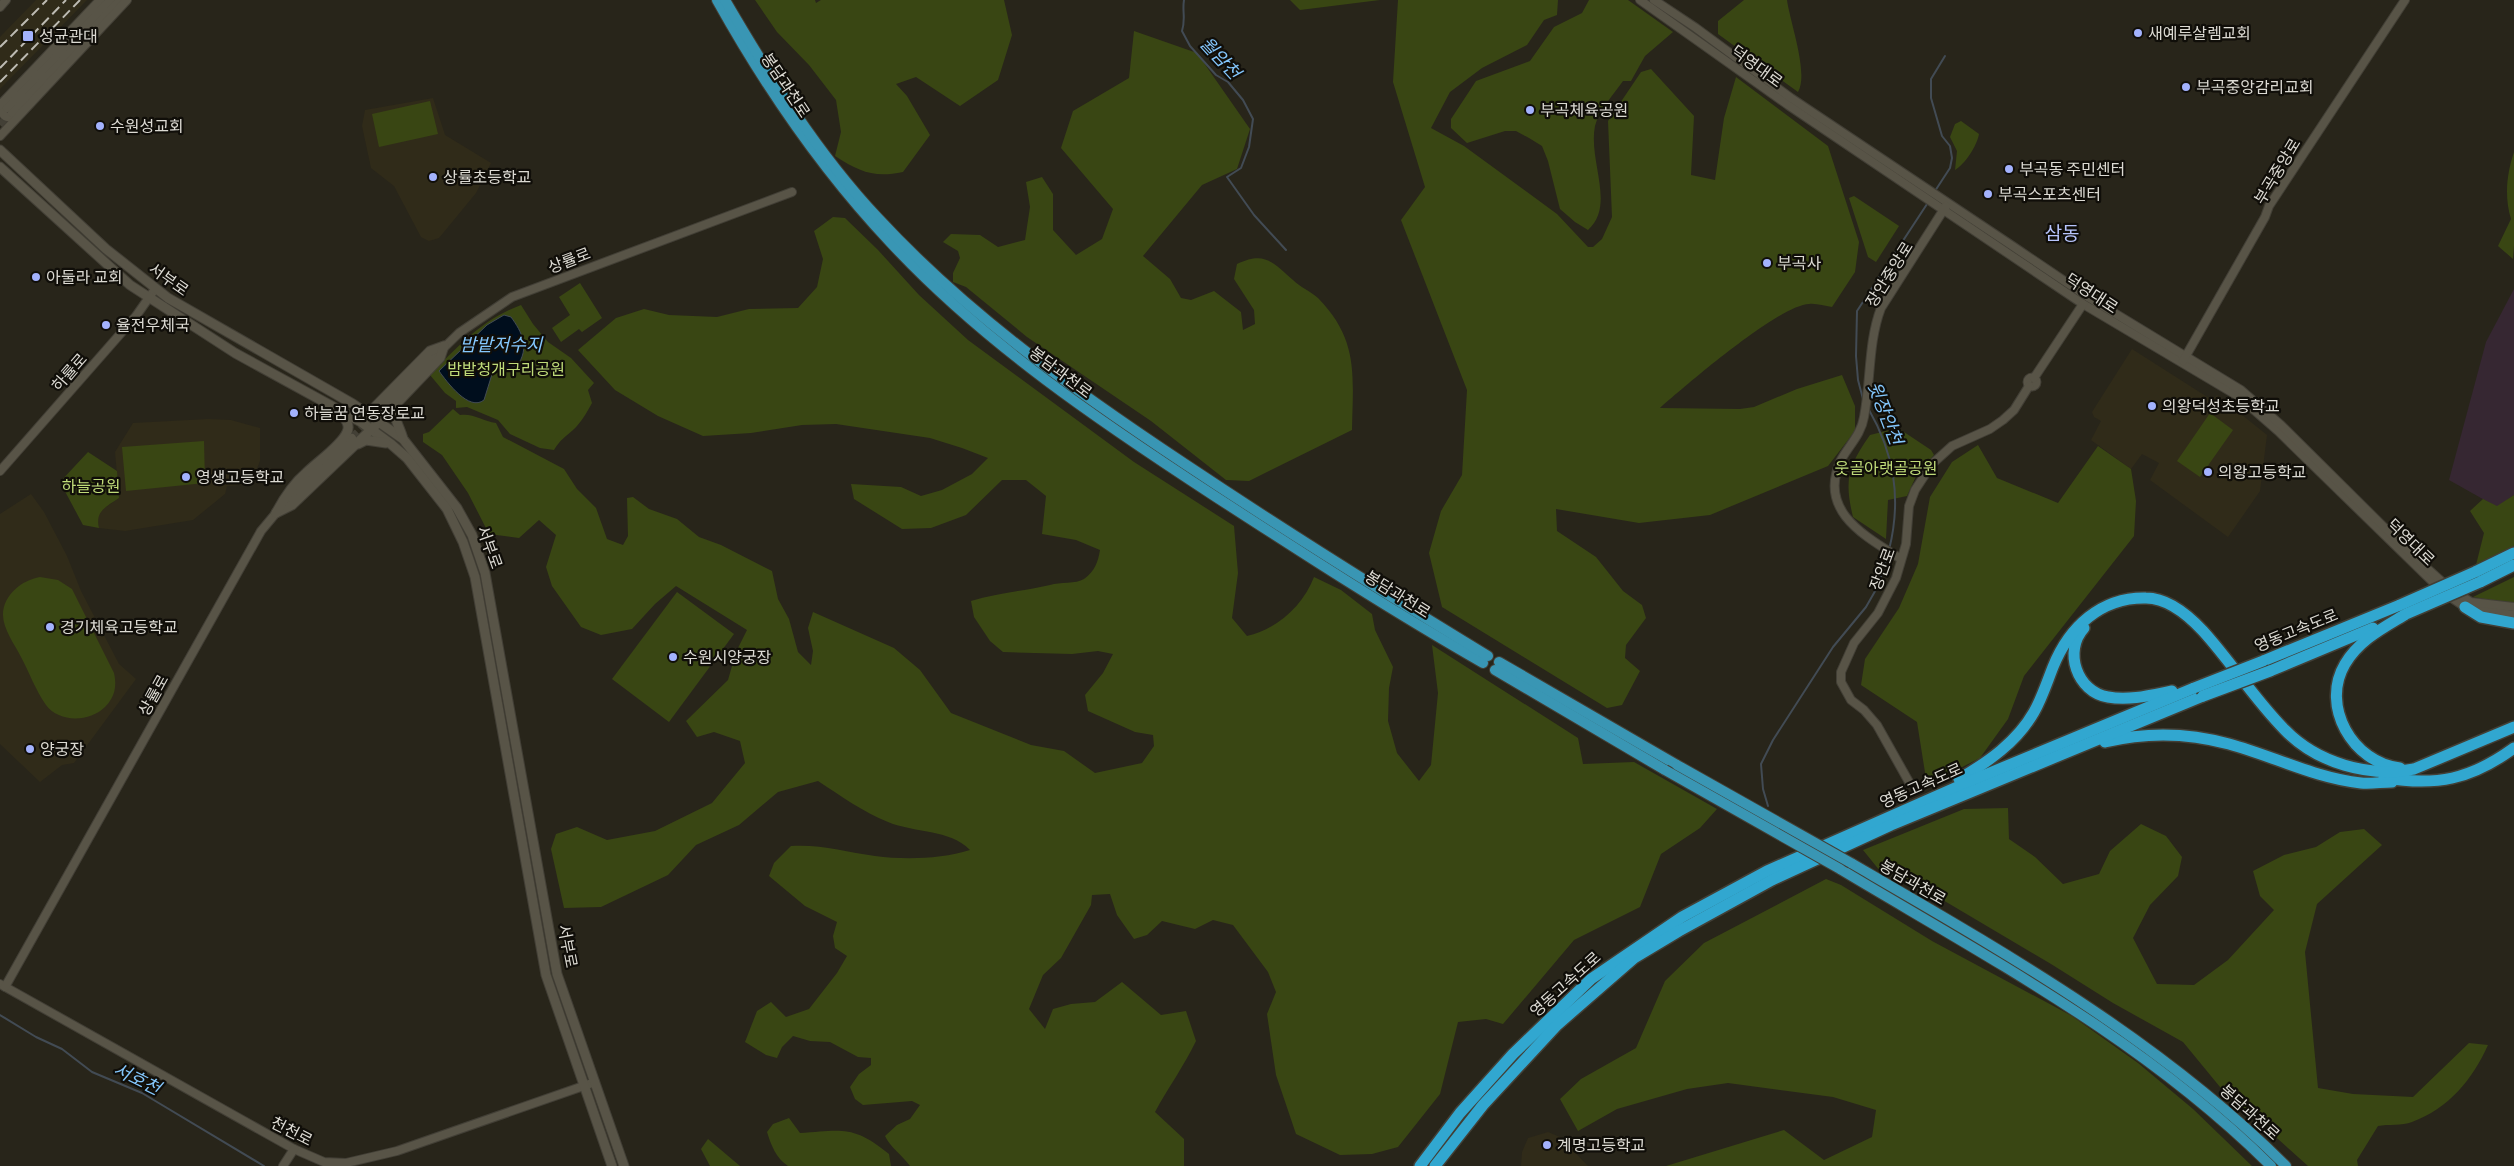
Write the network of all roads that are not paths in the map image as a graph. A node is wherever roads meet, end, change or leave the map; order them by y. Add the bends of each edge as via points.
1 (6, 0) edge
2 (100, 0) edge
3 (110, 0) edge
4 (120, 0) edge
5 (128, 0) edge
6 (711, 0) edge
7 (718, 0) edge
8 (725, 0) edge
9 (732, 0) edge
10 (1640, 0) edge
11 (1654, 0) edge
12 (2405, 0) edge
13 (0, 6) edge
14 (740, 33) junction
15 (49, 70) junction
16 (7, 109) edge
17 (0, 136) edge
18 (0, 150) edge
19 (0, 168) edge
20 (792, 192) dead end
21 (1928, 194) junction
22 (1945, 201) junction
23 (1941, 208) junction
24 (155, 289) junction
25 (149, 298) junction
26 (2083, 304) junction
27 (444, 346) junction
28 (2184, 359) junction
29 (399, 400) junction
30 (386, 404) tunnel mouth
31 (336, 407) junction
32 (364, 417) junction
33 (378, 422) junction
34 (372, 429) junction
35 (403, 439) junction
36 (354, 441) junction
37 (391, 444) junction
38 (0, 471) edge
39 (276, 513) junction
40 (2514, 553) edge
41 (1898, 557) junction
42 (2514, 565) edge
43 (2478, 577) junction
44 (2465, 607) junction
45 (2514, 607) edge
46 (2403, 610) junction
47 (2514, 615) edge
48 (2514, 623) edge
49 (1485, 659) dead end
50 (2199, 692) junction
51 (2514, 727) edge
52 (2514, 748) edge
53 (2064, 752) junction
54 (2414, 769) junction
55 (1909, 782) dead end
56 (2412, 782) junction
57 (1895, 814) junction
58 (3, 986) edge
59 (595, 1082) junction
60 (585, 1085) junction
61 (294, 1149) junction
62 (285, 1163) edge
63 (612, 1166) edge
64 (624, 1166) edge
65 (1420, 1166) edge
66 (1435, 1166) edge
67 (2271, 1166) edge
68 (2286, 1166) edge

1 - 13 street
2 - 16 street
3 - 15 street
4 - 15 street
5 - 16 street
6 - 14 highway via 726,24
7 - 14 highway, 봉담과천로
8 - 14 highway, 봉담과천로
9 - 14 highway
10 - 21 street, 덕영대로 via 1788,105
11 - 21 street, 덕영대로
12 - 28 street, 부곡중앙로 via 2269,206
14 - 49 highway, 봉담과천로 via 792,122 866,216 947,299 1002,346 1140,447 1383,604
15 - 16 street
16 - 17 street
18 - 24 main road, 서부로 via 106,249
19 - 25 main road, 서부로 via 120,278
20 - 27 street, 상률로 via 512,297
21 - 22 street, 덕영대로
21 - 23 street, 덕영대로
22 - 23 street, 장안중앙로
22 - 28 street, 덕영대로
23 - 26 street, 덕영대로
23 - 41 street, 장안중앙로 via 1874,325 1864,420 1837,469 1838,506 1849,522
24 - 25 street, 하률로
24 - 32 main road, 서부로
25 - 31 main road, 서부로 via 235,353
25 - 38 street, 하률로
26 - 28 street, 덕영대로
26 - 41 street, 장안로 via 2034,378 2035,385 2029,386 2014,410 1990,429 1952,446 1932,464 1909,506 1906,544
27 - 29 main road via 440,358
27 - 30 street, 상률로
27 - 32 main road via 430,350
28 - 44 street, 덕영대로 via 2238,396 2278,431 2407,559
28 - 45 street, 덕영대로 via 2241,390 2449,588 2471,602
29 - 33 main road
29 - 35 main road via 394,410 395,420
31 - 32 main road, 서부로
31 - 39 main road via 347,422 348,431 304,474
32 - 33 main road, 서부로
32 - 34 main road, 서부로
33 - 34 main road
33 - 35 main road, 서부로
34 - 36 main road
34 - 37 main road, 서부로
35 - 59 main road, 서부로 via 457,508 472,535 485,573 557,974
36 - 37 main road
36 - 39 main road via 292,505
37 - 60 main road, 서부로 via 407,458 447,509 475,577 546,975
39 - 58 street, 상률로 via 261,531
40 - 43 highway, 영동고속도로
41 - 55 street, 장안로 via 1889,594 1871,624 1854,643 1841,672 1841,682 1851,700 1877,725
42 - 43 highway, 영동고속도로
43 - 46 highway, 영동고속도로, bridge
44 - 47 street, 덕영대로
44 - 48 highway via 2481,617
46 - 50 highway, 영동고속도로, bridge via 2264,661
46 - 50 highway, 영동고속도로, bridge via 2270,671
46 - 54 highway via 2367,638 2348,659 2338,680 2336,708 2344,730 2369,755 2395,767
50 - 53 highway, 영동고속도로
50 - 56 highway via 2125,699 2106,697 2090,689 2080,676 2073,662 2073,647 2093,619 2110,610 2141,603 2166,608 2196,631 2282,736 2331,766
50 - 57 highway, 영동고속도로
51 - 54 highway
52 - 56 highway via 2494,763 2447,781
53 - 56 highway via 2118,739 2171,735 2228,744 2286,764 2361,783
53 - 66 highway, 영동고속도로 via 1772,880 1634,958 1582,1001 1522,1061
54 - 57 highway via 2396,773 2362,770 2331,761 2286,731 2224,654 2187,616 2167,603 2148,598 2124,599 2088,615 2075,629 2053,666 2034,712 2005,748 1975,770
57 - 65 highway, 영동고속도로 via 1767,871 1682,917 1591,979 1513,1054 1466,1105
58 - 61 street, 천천로
59 - 60 street, 천천로
59 - 64 main road, 서부로
60 - 61 street, 천천로 via 397,1151 346,1163 324,1162
60 - 63 main road, 서부로
61 - 62 street
67 - 68 highway, 봉담과천로, bridge via 2222,1119 2125,1042 1840,869 1665,770 1497,666 1851,863 2025,967 2133,1036 2206,1092

